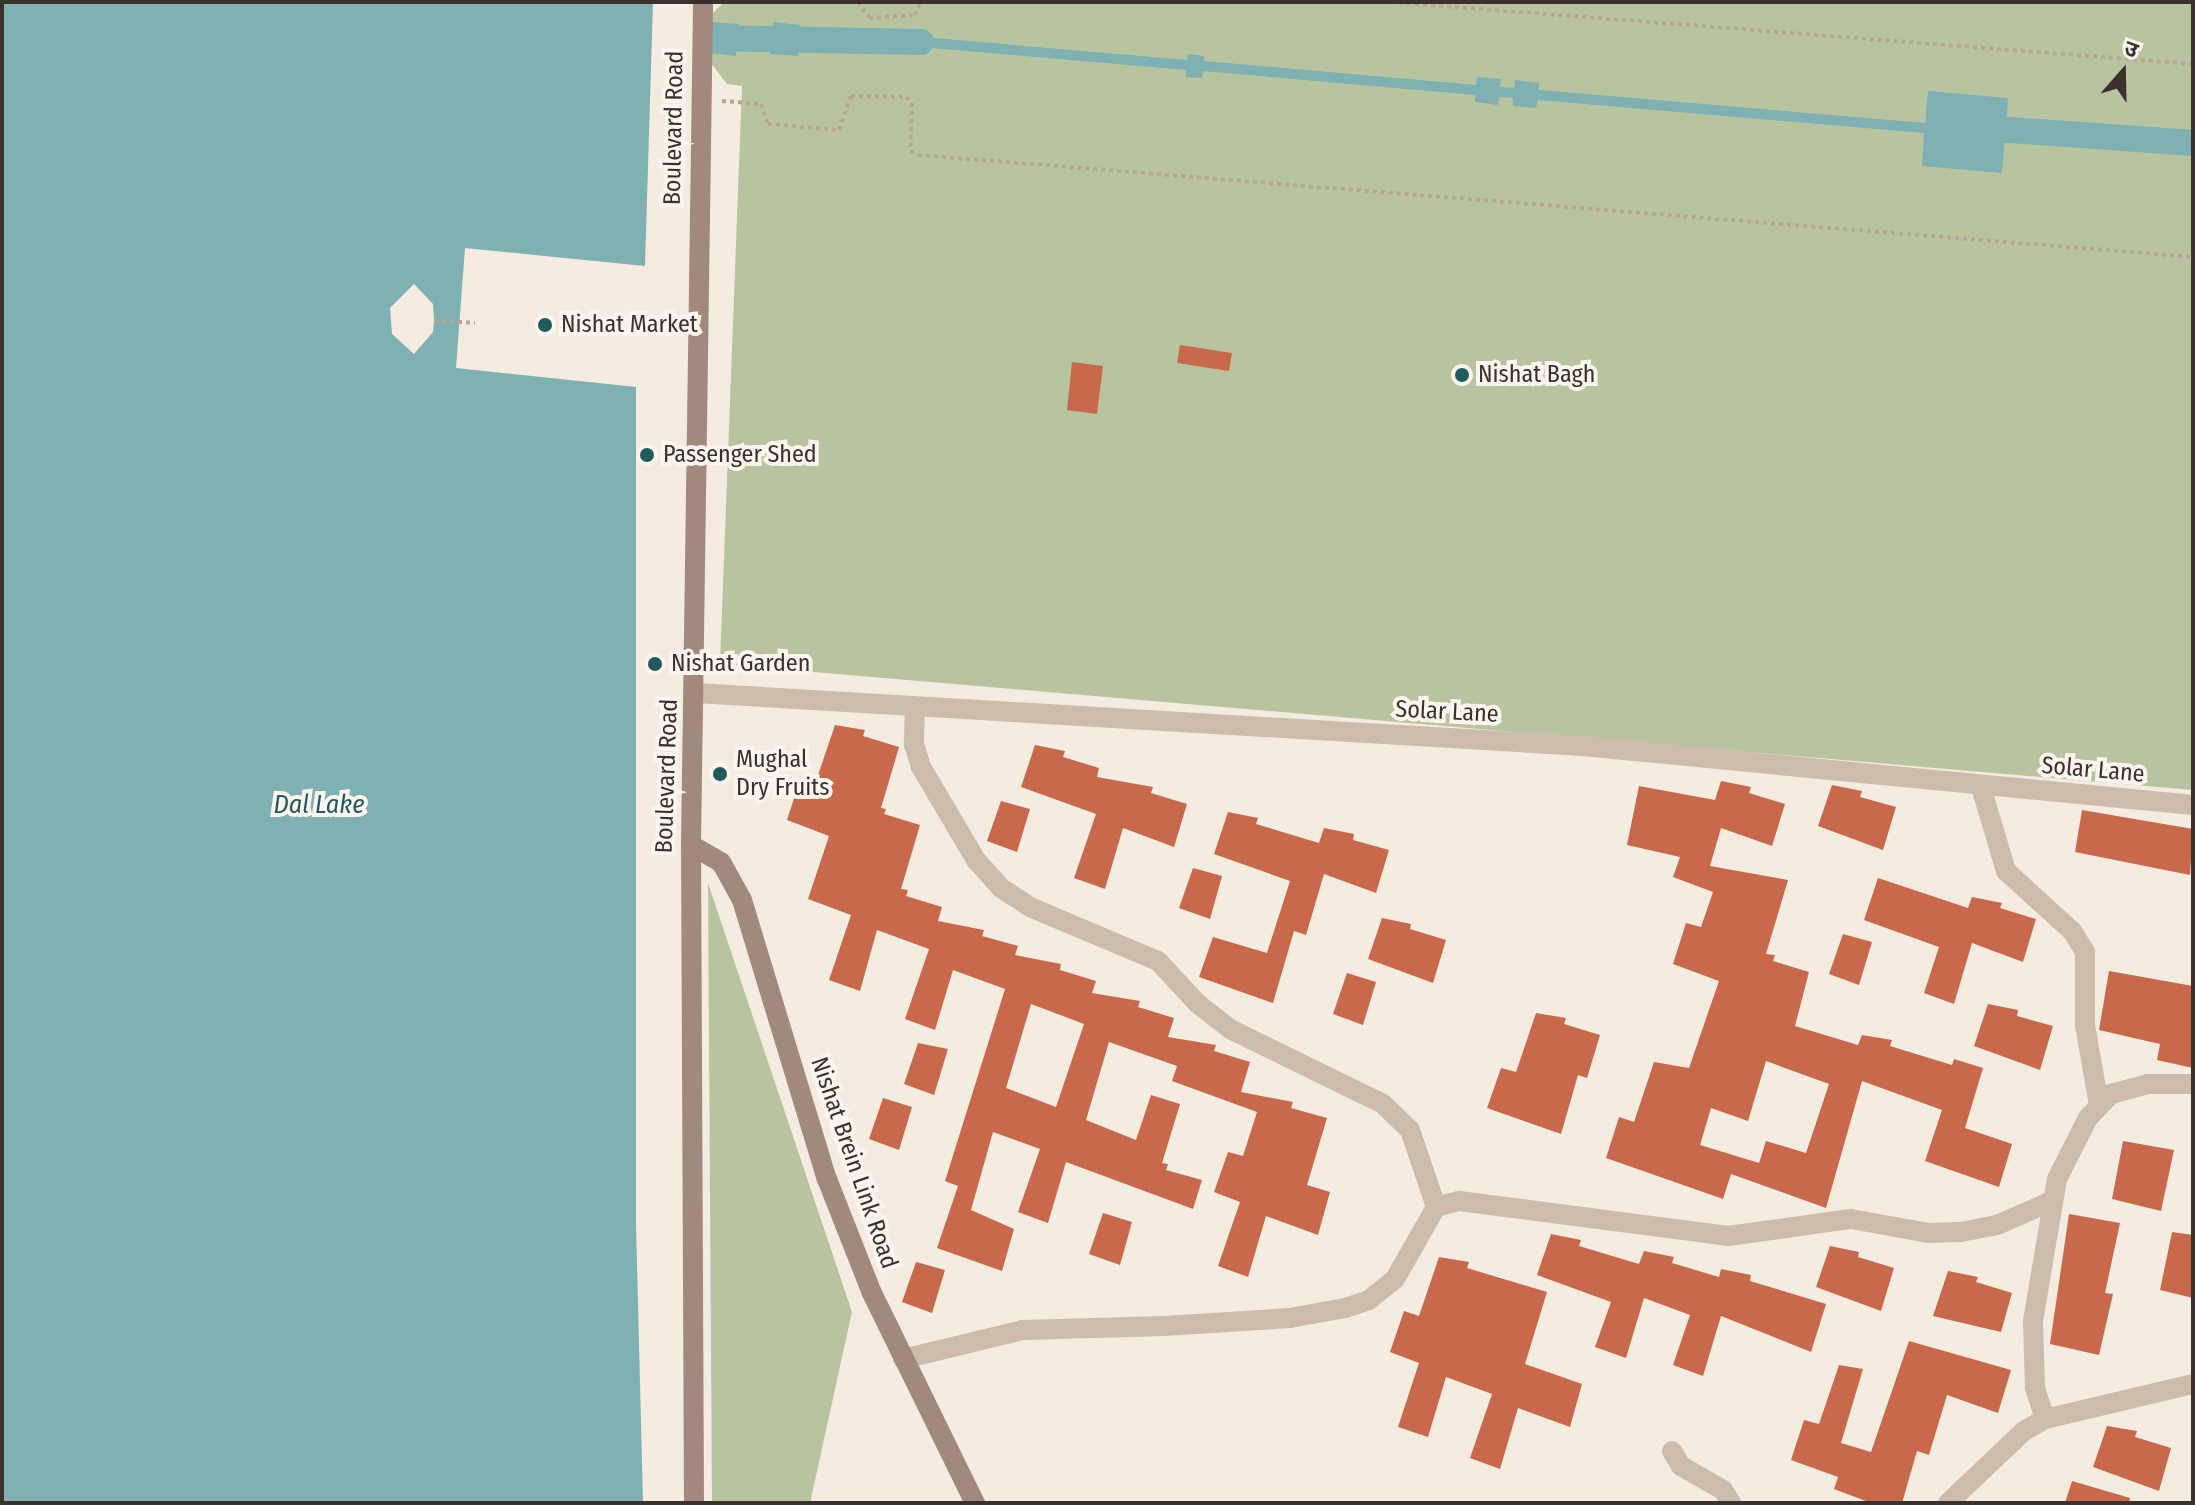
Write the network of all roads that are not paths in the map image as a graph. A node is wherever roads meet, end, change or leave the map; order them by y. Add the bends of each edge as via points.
1 (703, 2) edge
2 (696, 693) junction
3 (915, 709) junction
4 (1981, 787) junction
5 (2193, 805) edge
6 (691, 845) junction
7 (2193, 1084) edge
8 (2099, 1105) junction
9 (2052, 1201) junction
10 (1436, 1207) junction
11 (903, 1359) junction
12 (2193, 1384) edge
13 (2045, 1419) junction
14 (1672, 1451) dead end
15 (694, 1503) edge
16 (975, 1503) edge
17 (1731, 1503) edge
18 (1948, 1503) edge

1 - 2 main road, Boulevard Road
2 - 3 street, Solar Lane
2 - 6 main road, Boulevard Road
3 - 4 street, Solar Lane via 1583,746
3 - 10 street via 914,744 921,767 976,860 1001,888 1030,907 1158,961 1230,1029 1383,1104 1410,1130
4 - 5 street, Solar Lane
4 - 8 street via 2006,871 2072,931 2085,952 2086,1036
6 - 11 main road, Nishat Brein Link Road via 721,862 742,900 827,1179
6 - 15 main road, Boulevard Road
7 - 8 street via 2126,1087
8 - 9 street via 2078,1133
9 - 10 street via 1985,1229 1961,1232 1929,1233 1851,1219 1728,1236 1510,1205 1459,1201
9 - 13 street via 2031,1352
10 - 11 street via 1395,1279 1369,1300 1345,1308 1227,1322 1023,1330
11 - 16 main road, Nishat Brein Link Road
12 - 13 street
13 - 18 street via 2024,1431
14 - 17 street via 1681,1466 1723,1490

